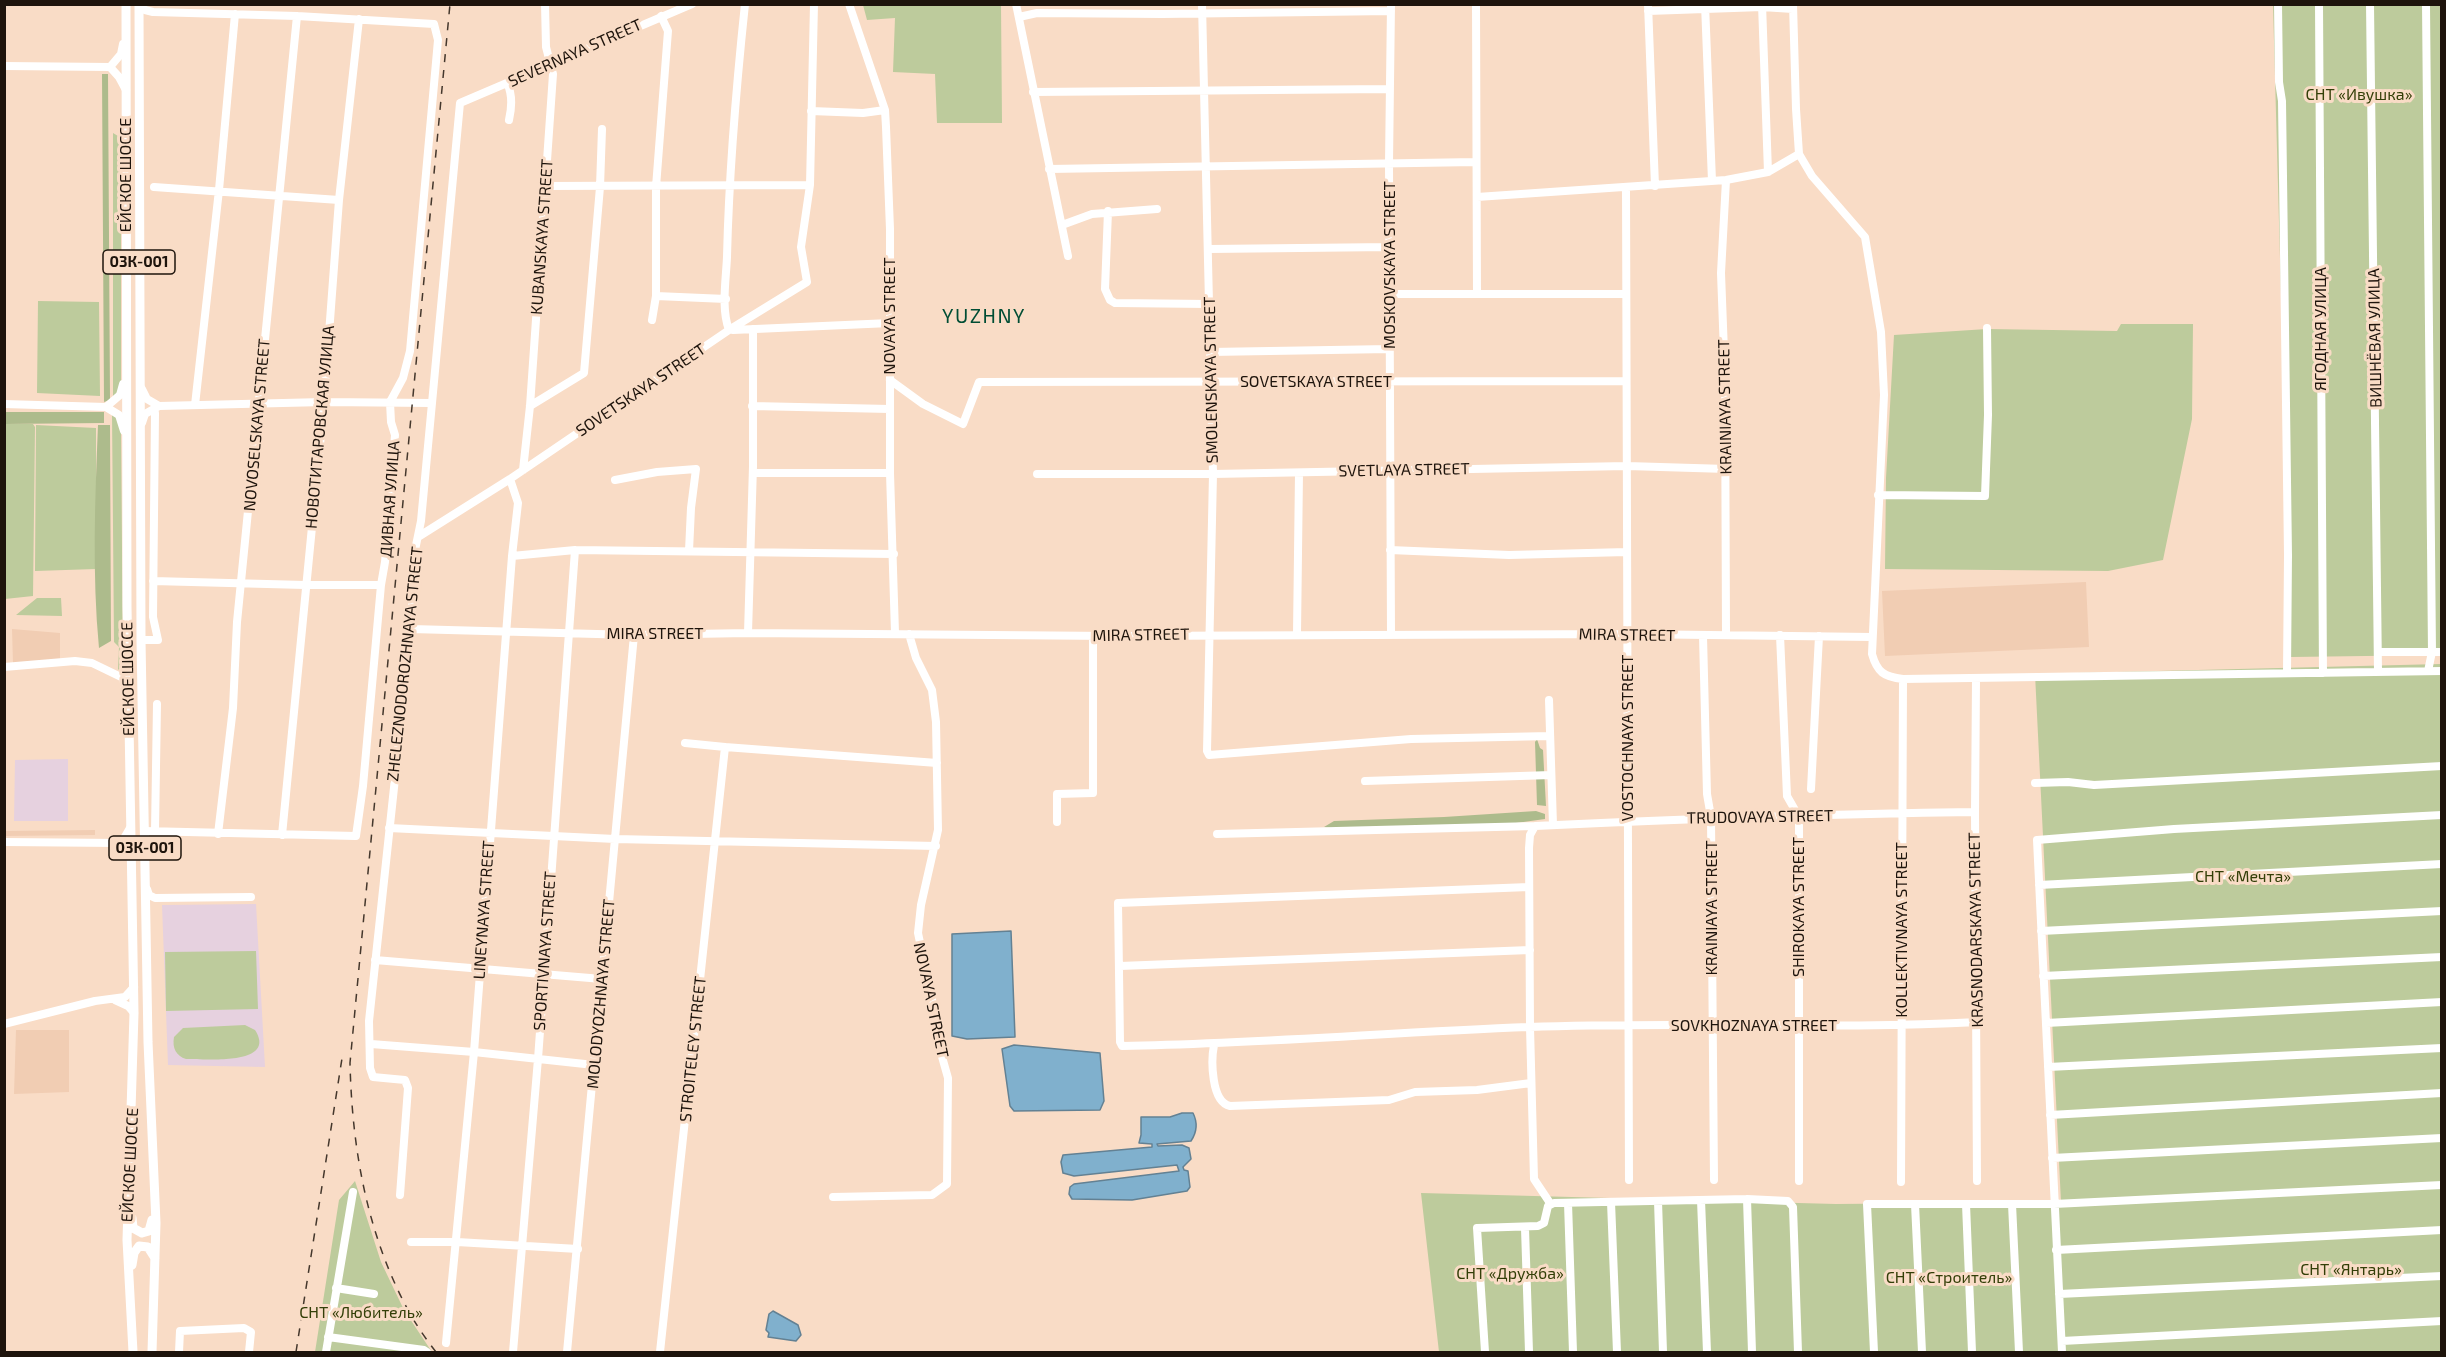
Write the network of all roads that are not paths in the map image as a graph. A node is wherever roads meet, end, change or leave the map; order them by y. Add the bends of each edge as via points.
1 (126, 4) edge
2 (139, 4) edge
3 (545, 4) edge
4 (692, 4) edge
5 (745, 4) edge
6 (814, 4) edge
7 (849, 4) edge
8 (1016, 4) edge
9 (1202, 4) edge
10 (1476, 4) edge
11 (2278, 4) edge
12 (2319, 4) edge
13 (2370, 4) edge
14 (2427, 4) edge
15 (1705, 6) edge
16 (1762, 6) edge
17 (1793, 7) edge
18 (1391, 8) edge
19 (1648, 8) edge
20 (153, 12) junction
21 (235, 14) junction
22 (1202, 14) junction
23 (297, 16) junction
24 (661, 16) junction
25 (1019, 17) junction
26 (359, 19) junction
27 (126, 23) junction
28 (139, 24) junction
29 (551, 64) junction
30 (4, 66) edge
31 (110, 68) junction
32 (507, 83) junction
33 (1390, 89) junction
34 (126, 91) junction
35 (1033, 92) junction
36 (1205, 92) junction
37 (460, 103) joint
38 (885, 110) junction
39 (811, 111) junction
40 (509, 120) dead end
41 (602, 129) dead end
42 (1799, 154) junction
43 (1476, 162) junction
44 (1389, 164) junction
45 (1206, 166) junction
46 (1049, 169) junction
47 (1768, 172) junction
48 (1726, 180) junction
49 (1712, 181) junction
50 (729, 185) junction
51 (810, 185) junction
52 (546, 186) junction
53 (1655, 186) junction
54 (154, 187) dead end
55 (600, 187) junction
56 (656, 187) junction
57 (1626, 188) junction
58 (219, 190) junction
59 (279, 195) junction
60 (1477, 197) junction
61 (339, 200) junction
62 (1157, 209) dead end
63 (1108, 212) junction
64 (1062, 225) junction
65 (1390, 247) junction
66 (1209, 249) junction
67 (1068, 256) dead end
68 (1391, 294) junction
69 (1477, 294) junction
70 (1626, 294) junction
71 (656, 296) junction
72 (726, 299) junction
73 (1209, 304) junction
74 (652, 320) dead end
75 (890, 323) junction
76 (1987, 328) dead end
77 (753, 329) junction
78 (729, 330) junction
79 (1390, 350) junction
80 (1210, 352) junction
81 (126, 359) junction
82 (139, 380) junction
83 (890, 380) junction
84 (1626, 381) junction
85 (1390, 382) junction
86 (1211, 383) junction
87 (324, 402) junction
88 (390, 402) junction
89 (431, 403) junction
90 (4, 404) edge
91 (258, 404) junction
92 (195, 405) junction
93 (530, 406) junction
94 (752, 406) junction
95 (106, 407) junction
96 (890, 409) junction
97 (157, 410) junction
98 (126, 436) junction
99 (140, 444) junction
100 (1627, 466) junction
101 (1726, 469) junction
102 (523, 470) junction
103 (1390, 470) junction
104 (753, 473) junction
105 (890, 473) junction
106 (1299, 473) junction
107 (1037, 474) dead end
108 (1213, 474) junction
109 (510, 479) junction
110 (615, 480) dead end
111 (1878, 495) junction
112 (418, 537) junction
113 (575, 550) junction
114 (1390, 550) junction
115 (689, 551) junction
116 (750, 551) junction
117 (1627, 552) junction
118 (894, 554) junction
119 (512, 556) junction
120 (153, 581) junction
121 (242, 583) junction
122 (305, 585) junction
123 (381, 585) junction
124 (411, 629) junction
125 (508, 632) junction
126 (569, 633) junction
127 (748, 633) junction
128 (895, 633) junction
129 (909, 634) junction
130 (1209, 634) junction
131 (1297, 634) junction
132 (1391, 634) junction
133 (1627, 634) junction
134 (634, 635) junction
135 (1726, 635) junction
136 (1780, 635) junction
137 (1093, 636) junction
138 (1703, 636) junction
139 (1819, 636) junction
140 (1872, 637) junction
141 (141, 640) junction
142 (128, 649) junction
143 (2378, 652) junction
144 (2432, 652) junction
145 (2442, 652) edge
146 (4, 667) edge
147 (2428, 671) junction
148 (2442, 671) edge
149 (2378, 672) junction
150 (115, 673) junction
151 (2287, 673) junction
152 (2323, 673) junction
153 (1903, 679) junction
154 (1976, 679) junction
155 (129, 692) junction
156 (1549, 700) dead end
157 (157, 705) dead end
158 (1550, 736) junction
159 (685, 742) dead end
160 (725, 747) junction
161 (937, 763) junction
162 (2442, 766) edge
163 (1551, 775) junction
164 (1365, 781) dead end
165 (2035, 783) dead end
166 (1811, 789) dead end
167 (1975, 812) junction
168 (1902, 813) junction
169 (2442, 815) edge
170 (1711, 817) junction
171 (1799, 817) junction
172 (1628, 821) junction
173 (1057, 822) dead end
174 (131, 824) junction
175 (1535, 826) junction
176 (1550, 826) junction
177 (389, 828) junction
178 (144, 831) junction
179 (155, 831) junction
180 (490, 833) junction
181 (218, 834) junction
182 (1216, 834) dead end
183 (282, 835) junction
184 (553, 835) junction
185 (615, 839) junction
186 (713, 840) junction
187 (4, 842) edge
188 (118, 843) junction
189 (936, 846) junction
190 (132, 863) junction
191 (2442, 864) edge
192 (2039, 885) junction
193 (1529, 887) junction
194 (146, 888) junction
195 (251, 897) dead end
196 (155, 898) junction
197 (146, 907) junction
198 (2442, 911) edge
199 (2041, 931) junction
200 (1530, 950) junction
201 (2442, 957) edge
202 (375, 960) junction
203 (1120, 966) junction
204 (481, 967) junction
205 (544, 973) junction
206 (2043, 976) junction
207 (602, 979) junction
208 (134, 987) junction
209 (115, 1000) junction
210 (2442, 1002) edge
211 (134, 1013) junction
212 (1978, 1022) junction
213 (2046, 1023) junction
214 (4, 1024) edge
215 (1629, 1025) junction
216 (1712, 1025) junction
217 (1799, 1026) junction
218 (1901, 1026) junction
219 (1530, 1027) junction
220 (371, 1044) junction
221 (1214, 1045) junction
222 (2442, 1047) edge
223 (474, 1052) junction
224 (538, 1059) junction
225 (594, 1065) junction
226 (2048, 1067) junction
227 (1531, 1083) junction
228 (2442, 1093) edge
229 (2050, 1115) junction
230 (2442, 1138) edge
231 (2052, 1158) junction
232 (154, 1168) junction
233 (130, 1170) junction
234 (1629, 1180) dead end
235 (1714, 1180) dead end
236 (1799, 1181) dead end
237 (1977, 1181) dead end
238 (1901, 1182) dead end
239 (2442, 1185) edge
240 (352, 1192) dead end
241 (400, 1195) dead end
242 (833, 1197) dead end
243 (1747, 1199) junction
244 (1701, 1200) junction
245 (1658, 1201) junction
246 (1611, 1202) junction
247 (1550, 1203) junction
248 (1568, 1203) junction
249 (1915, 1204) junction
250 (1966, 1204) junction
251 (2012, 1204) junction
252 (2054, 1204) junction
253 (1526, 1228) junction
254 (2442, 1230) edge
255 (411, 1242) dead end
256 (457, 1242) junction
257 (522, 1245) junction
258 (578, 1249) junction
259 (2056, 1250) junction
260 (155, 1259) junction
261 (2442, 1276) edge
262 (129, 1288) junction
263 (336, 1288) junction
264 (374, 1294) dead end
265 (2059, 1294) junction
266 (2442, 1322) edge
267 (328, 1337) junction
268 (2062, 1341) junction
269 (446, 1343) dead end
270 (426, 1351) edge
271 (133, 1353) edge
272 (152, 1353) edge
273 (179, 1353) edge
274 (249, 1353) edge
275 (326, 1353) edge
276 (513, 1353) edge
277 (567, 1353) edge
278 (660, 1353) edge
279 (1485, 1353) edge
280 (1529, 1353) edge
281 (1573, 1353) edge
282 (1617, 1353) edge
283 (1663, 1353) edge
284 (1707, 1353) edge
285 (1752, 1353) edge
286 (1798, 1353) edge
287 (1874, 1353) edge
288 (1922, 1353) edge
289 (1972, 1353) edge
290 (2019, 1353) edge
291 (2062, 1353) edge

1 - 27 main road, ЕЙСКОЕ ШОССЕ / 03К-001
2 - 20 street
2 - 28 main road, ЕЙСКОЕ ШОССЕ / 03К-001
3 - 29 street, KUBANSKAYA STREET via 546,47
4 - 24 street, SEVERNAYA STREET
5 - 50 street
6 - 39 street
7 - 38 street, NOVAYA STREET
8 - 25 street
9 - 22 street, SMOLENSKAYA STREET
10 - 43 street
11 - 151 street
12 - 152 street, ЯГОДНАЯ УЛИЦА
13 - 143 street, ВИШНЁВАЯ УЛИЦА
14 - 144 street
15 - 16 street
15 - 19 street
15 - 49 street
16 - 17 street
16 - 47 street
17 - 42 street
18 - 22 street
18 - 33 street, MOSKOVSKAYA STREET
19 - 53 street
20 - 21 street
20 - 28 street
21 - 23 street
21 - 58 street
22 - 25 street via 1036,13
22 - 36 street, SMOLENSKAYA STREET
23 - 26 street
23 - 59 street, NOVOSELSKAYA STREET
24 - 29 street, SEVERNAYA STREET
24 - 56 street via 668,31
25 - 35 street
26 - 61 street, НОВОТИТАРОВСКАЯ УЛИЦА
26 - 88 street via 434,24 438,40 410,351 403,378
27 - 31 street via 123,49
27 - 34 main road, ЕЙСКОЕ ШОССЕ / 03К-001
28 - 82 main road, ЕЙСКОЕ ШОССЕ / 03К-001
29 - 32 street, SEVERNAYA STREET
29 - 52 street, KUBANSKAYA STREET
30 - 31 street
31 - 34 street
32 - 37 street, SEVERNAYA STREET
32 - 40 street via 512,100
33 - 36 street
33 - 44 street, MOSKOVSKAYA STREET
34 - 81 main road, ЕЙСКОЕ ШОССЕ / 03К-001
35 - 36 street
35 - 46 street
36 - 45 street, SMOLENSKAYA STREET
37 - 89 street, ZHELEZNODOROZHNAYA STREET
38 - 39 street
38 - 75 street, NOVAYA STREET
39 - 51 street
41 - 55 street
42 - 47 street
42 - 111 street via 1812,176 1858,226 1868,245 1881,332 1884,395
43 - 44 street
43 - 60 street
44 - 45 street
44 - 65 street, MOSKOVSKAYA STREET
45 - 46 street
45 - 66 street, SMOLENSKAYA STREET
46 - 64 street
47 - 48 street
48 - 49 street
48 - 101 street, KRAINIAYA STREET via 1721,273
49 - 53 street
50 - 51 street
50 - 56 street
50 - 72 street
51 - 78 street, SOVETSKAYA STREET via 801,248 807,282
52 - 55 street
52 - 93 street, KUBANSKAYA STREET
53 - 57 street
54 - 58 street
55 - 56 street
55 - 93 street via 585,374
56 - 71 street
57 - 60 street
57 - 70 street, VOSTOCHNAYA STREET
58 - 59 street
58 - 92 street
59 - 61 street
59 - 91 street, NOVOSELSKAYA STREET
60 - 69 street
61 - 87 street, НОВОТИТАРОВСКАЯ УЛИЦА
62 - 63 street
63 - 64 street
63 - 73 street via 1105,289 1110,300
64 - 67 street
65 - 66 street
65 - 68 street, MOSKOVSKAYA STREET
66 - 73 street, SMOLENSKAYA STREET
68 - 69 street
68 - 79 street, MOSKOVSKAYA STREET
69 - 70 street
70 - 84 street, VOSTOCHNAYA STREET
71 - 72 street
71 - 74 street
72 - 78 street
73 - 80 street, SMOLENSKAYA STREET
75 - 77 street
75 - 83 street, NOVAYA STREET
76 - 111 street via 1984,496
77 - 78 street
77 - 94 street
78 - 102 street, SOVETSKAYA STREET
79 - 80 street
79 - 85 street, MOSKOVSKAYA STREET
80 - 86 street, SMOLENSKAYA STREET
81 - 95 street via 123,389
81 - 98 main road, ЕЙСКОЕ ШОССЕ / 03К-001
82 - 97 street
82 - 99 main road, ЕЙСКОЕ ШОССЕ / 03К-001
83 - 86 street, SOVETSKAYA STREET via 923,404 963,424 979,382
83 - 96 street, NOVAYA STREET
84 - 85 street, SOVETSKAYA STREET
84 - 100 street, VOSTOCHNAYA STREET
85 - 86 street, SOVETSKAYA STREET
85 - 103 street, MOSKOVSKAYA STREET
86 - 108 street, SMOLENSKAYA STREET
87 - 88 street
87 - 91 street
87 - 122 street, НОВОТИТАРОВСКАЯ УЛИЦА
88 - 89 street
88 - 123 street, ДИВНАЯ УЛИЦА via 395,435
89 - 112 street, ZHELEZNODOROZHNAYA STREET
90 - 95 street
91 - 92 street
91 - 121 street, NOVOSELSKAYA STREET
92 - 97 street
93 - 102 street, KUBANSKAYA STREET
94 - 96 street
94 - 104 street
95 - 98 street via 119,415
96 - 105 street, NOVAYA STREET
97 - 99 street via 145,414 142,420
97 - 120 street
98 - 142 main road, ЕЙСКОЕ ШОССЕ / 03К-001
99 - 141 main road, 03К-001
100 - 101 street, SVETLAYA STREET
100 - 103 street, SVETLAYA STREET
100 - 117 street, VOSTOCHNAYA STREET
101 - 135 street, KRAINIAYA STREET
102 - 109 street, SOVETSKAYA STREET
103 - 106 street, SVETLAYA STREET
103 - 114 street, MOSKOVSKAYA STREET
104 - 105 street
104 - 116 street
105 - 118 street, NOVAYA STREET
106 - 108 street, SVETLAYA STREET
106 - 131 street
107 - 108 street, SVETLAYA STREET
108 - 130 street, SMOLENSKAYA STREET
109 - 112 street, SOVETSKAYA STREET
109 - 119 street, LINEYNAYA STREET via 519,503
110 - 115 street via 696,469
111 - 140 street
112 - 124 street, ZHELEZNODOROZHNAYA STREET
113 - 115 street
113 - 119 street
113 - 126 street, SPORTIVNAYA STREET
114 - 117 street via 1509,555
114 - 132 street, MOSKOVSKAYA STREET
115 - 116 street
116 - 118 street
116 - 127 street
117 - 133 street, VOSTOCHNAYA STREET
118 - 128 street, NOVAYA STREET
119 - 125 street, LINEYNAYA STREET
120 - 121 street
120 - 141 street via 153,617 158,640
121 - 122 street
121 - 181 street, NOVOSELSKAYA STREET
122 - 123 street
122 - 183 street, НОВОТИТАРОВСКАЯ УЛИЦА
123 - 183 street, ДИВНАЯ УЛИЦА via 356,836
124 - 125 street, MIRA STREET
124 - 177 street, ZHELEZNODOROZHNAYA STREET
125 - 126 street, MIRA STREET
125 - 180 street, LINEYNAYA STREET
126 - 134 street, MIRA STREET
126 - 184 street, SPORTIVNAYA STREET
127 - 128 street, MIRA STREET
127 - 134 street, MIRA STREET
128 - 129 street, MIRA STREET
129 - 137 street, MIRA STREET
129 - 161 street, NOVAYA STREET via 932,690
130 - 131 street, MIRA STREET
130 - 137 street, MIRA STREET
130 - 158 street, SMOLENSKAYA STREET via 1209,755 1412,739
131 - 132 street, MIRA STREET
132 - 133 street, MIRA STREET
133 - 138 street, MIRA STREET
133 - 172 street, VOSTOCHNAYA STREET
134 - 185 street, MOLODYOZHNAYA STREET
135 - 136 street, MIRA STREET
135 - 138 street, MIRA STREET
136 - 139 street, MIRA STREET
136 - 171 street, SHIROKAYA STREET via 1787,796
137 - 173 street via 1093,793 1057,794
138 - 170 street, KRAINIAYA STREET
139 - 140 street, MIRA STREET
139 - 166 street
140 - 153 street via 1878,671
141 - 178 main road, ЕЙСКОЕ ШОССЕ / 03К-001
142 - 150 street via 125,668
142 - 155 main road, ЕЙСКОЕ ШОССЕ / 03К-001
143 - 144 street
143 - 149 street, ВИШНЁВАЯ УЛИЦА
144 - 145 street
144 - 147 street
146 - 150 street via 75,661
147 - 148 street
147 - 149 street
149 - 152 street
150 - 155 street via 123,678
151 - 152 street
151 - 154 street
153 - 154 street
153 - 168 street, KOLLEKTIVNAYA STREET
154 - 167 street, KRASNODARSKAYA STREET
155 - 174 main road, ЕЙСКОЕ ШОССЕ / 03К-001
156 - 158 street
157 - 179 street
158 - 163 street
159 - 160 street
160 - 161 street
160 - 186 street, STROITELEY STREET
161 - 189 street, NOVAYA STREET
162 - 165 street via 2094,785
163 - 164 street
163 - 176 street
167 - 168 street, TRUDOVAYA STREET
167 - 212 street, KRASNODARSKAYA STREET
168 - 171 street, TRUDOVAYA STREET
168 - 218 street, KOLLEKTIVNAYA STREET
169 - 192 street via 2037,840
170 - 171 street, TRUDOVAYA STREET
170 - 172 street, TRUDOVAYA STREET
170 - 216 street, KRAINIAYA STREET
171 - 217 street, SHIROKAYA STREET
172 - 176 street, TRUDOVAYA STREET
172 - 215 street, VOSTOCHNAYA STREET
174 - 188 street
174 - 190 main road, ЕЙСКОЕ ШОССЕ / 03К-001
175 - 176 street, TRUDOVAYA STREET
175 - 182 street, TRUDOVAYA STREET
175 - 193 street via 1530,835
177 - 180 street
177 - 202 street, ZHELEZNODOROZHNAYA STREET
178 - 179 street
178 - 194 main road, ЕЙСКОЕ ШОССЕ / 03К-001
179 - 181 street
180 - 184 street
180 - 204 street, LINEYNAYA STREET
181 - 183 street
184 - 185 street
184 - 205 street, SPORTIVNAYA STREET
185 - 186 street
185 - 207 street, MOLODYOZHNAYA STREET
186 - 189 street
186 - 278 street, STROITELEY STREET
187 - 188 street
188 - 190 street
189 - 242 street, NOVAYA STREET via 918,933 948,1078 947,1184 932,1195
190 - 208 main road, ЕЙСКОЕ ШОССЕ / 03К-001
191 - 192 street
192 - 199 street
193 - 200 street
193 - 203 street via 1118,903
194 - 196 street
194 - 197 main road, ЕЙСКОЕ ШОССЕ / 03К-001
195 - 196 street
196 - 197 street
197 - 232 main road, ЕЙСКОЕ ШОССЕ / 03К-001
198 - 199 street
199 - 206 street
200 - 203 street
200 - 219 street
201 - 206 street
202 - 204 street
202 - 220 street, ZHELEZNODOROZHNAYA STREET via 369,1021
203 - 221 street, SOVKHOZNAYA STREET via 1122,1046
204 - 205 street
204 - 223 street, LINEYNAYA STREET
205 - 207 street
205 - 224 street, SPORTIVNAYA STREET
206 - 213 street
207 - 225 street, MOLODYOZHNAYA STREET
208 - 209 street via 124,998
208 - 211 main road, ЕЙСКОЕ ШОССЕ / 03К-001
209 - 211 street
209 - 214 street via 95,1001
210 - 213 street
211 - 233 main road, ЕЙСКОЕ ШОССЕ / 03К-001
212 - 218 street, SOVKHOZNAYA STREET
212 - 237 street, KRASNODARSKAYA STREET
213 - 226 street
215 - 216 street, SOVKHOZNAYA STREET
215 - 219 street, SOVKHOZNAYA STREET
215 - 234 street, VOSTOCHNAYA STREET
216 - 217 street, SOVKHOZNAYA STREET
216 - 235 street, KRAINIAYA STREET
217 - 218 street, SOVKHOZNAYA STREET
217 - 236 street, SHIROKAYA STREET
218 - 238 street, KOLLEKTIVNAYA STREET
219 - 221 street, SOVKHOZNAYA STREET
219 - 227 street
220 - 223 street
220 - 241 street, ZHELEZNODOROZHNAYA STREET via 373,1077 405,1080 408,1088
221 - 227 street via 1215,1085 1221,1102 1230,1106 1389,1100 1415,1092
222 - 226 street
223 - 224 street
223 - 256 street, LINEYNAYA STREET
224 - 225 street
224 - 257 street, SPORTIVNAYA STREET
225 - 258 street, MOLODYOZHNAYA STREET
226 - 229 street
227 - 247 street via 1534,1179
228 - 229 street
229 - 231 street
230 - 231 street
231 - 252 street
232 - 233 main road, 03К-001 via 152,1225 146,1233 138,1232 133,1225
232 - 260 main road, ЕЙСКОЕ ШОССЕ / 03К-001
233 - 262 main road, ЕЙСКОЕ ШОССЕ / 03К-001
239 - 252 street
240 - 263 street
243 - 244 street
243 - 285 street
243 - 286 street via 1792,1203
244 - 245 street
244 - 284 street
245 - 246 street
245 - 283 street
246 - 248 street
246 - 282 street
247 - 248 street
247 - 253 street via 1544,1222
248 - 281 street
249 - 250 street
249 - 287 street via 1867,1204
249 - 288 street
250 - 251 street
250 - 289 street
251 - 252 street
251 - 290 street
252 - 259 street
253 - 279 street via 1477,1228
253 - 280 street
254 - 259 street
255 - 256 street
256 - 257 street
256 - 269 street, LINEYNAYA STREET
257 - 258 street
257 - 276 street, SPORTIVNAYA STREET
258 - 277 street, MOLODYOZHNAYA STREET
259 - 265 street
260 - 262 main road, 03К-001 via 148,1247 136,1248
260 - 272 main road, ЕЙСКОЕ ШОССЕ / 03К-001
261 - 265 street
262 - 271 main road, ЕЙСКОЕ ШОССЕ / 03К-001
263 - 264 street
263 - 267 street
265 - 268 street
266 - 268 street
267 - 270 street
267 - 275 street
268 - 291 street
273 - 274 street via 180,1331 244,1328 251,1332

